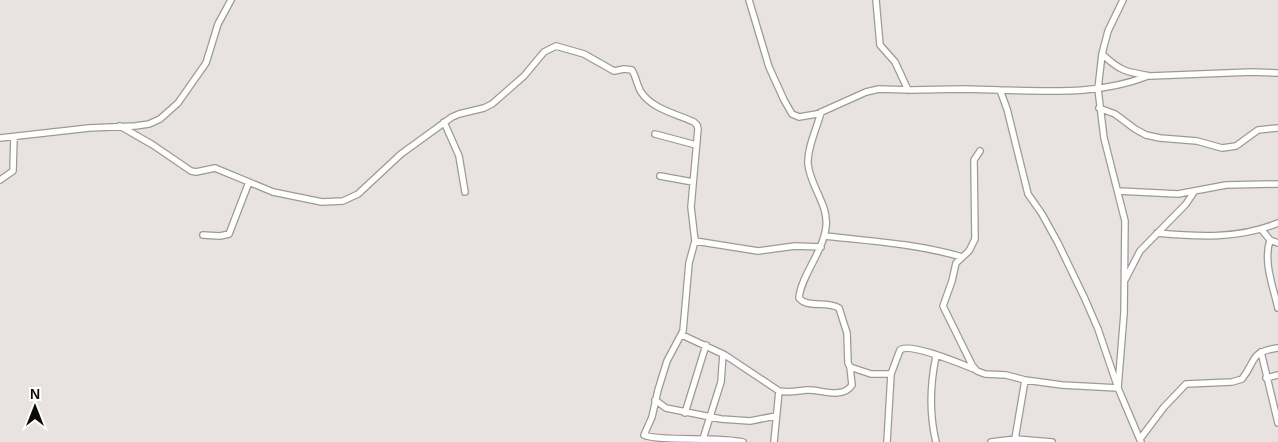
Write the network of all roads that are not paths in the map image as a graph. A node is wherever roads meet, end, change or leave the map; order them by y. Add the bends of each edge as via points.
1 (231, 0) edge
2 (749, 0) edge
3 (876, 0) edge
4 (1123, 0) edge
5 (1102, 54) junction
6 (1278, 73) edge
7 (1150, 76) junction
8 (1098, 89) junction
9 (908, 90) junction
10 (1000, 90) junction
11 (1099, 108) junction
12 (821, 112) junction
13 (444, 122) junction
14 (120, 126) junction
15 (1278, 128) edge
16 (655, 134) dead end
17 (14, 137) junction
18 (0, 138) edge
19 (696, 146) junction
20 (980, 150) dead end
21 (660, 176) dead end
22 (0, 180) edge
23 (249, 182) junction
24 (693, 182) junction
25 (1278, 184) edge
26 (1118, 191) junction
27 (465, 192) dead end
28 (1194, 192) junction
29 (1278, 223) edge
30 (1262, 230) junction
31 (1157, 233) junction
32 (203, 235) dead end
33 (824, 236) junction
34 (1270, 240) junction
35 (695, 241) junction
36 (1278, 243) edge
37 (821, 247) junction
38 (962, 257) junction
39 (1124, 281) junction
40 (1278, 308) edge
41 (682, 335) junction
42 (706, 345) junction
43 (1278, 348) edge
44 (1261, 352) junction
45 (723, 354) junction
46 (936, 356) junction
47 (850, 367) junction
48 (974, 369) junction
49 (891, 374) junction
50 (1278, 375) edge
51 (1266, 378) junction
52 (1025, 380) junction
53 (1118, 388) junction
54 (780, 391) junction
55 (655, 400) junction
56 (685, 413) junction
57 (776, 416) junction
58 (711, 417) junction
59 (1278, 423) edge
60 (1015, 440) junction
61 (1139, 440) edge
62 (703, 441) edge
63 (736, 441) edge
64 (1025, 441) edge
65 (743, 442) edge
66 (774, 442) edge
67 (887, 442) edge
68 (936, 442) edge
69 (991, 442) edge
70 (1052, 442) edge

1 - 14 street via 218,24 206,63 178,103 160,119 148,124
2 - 12 street via 769,67 787,108 799,117
3 - 9 street via 880,45 895,62
4 - 5 street via 1108,30
5 - 7 street via 1115,67
5 - 8 street
6 - 7 street
7 - 8 street
8 - 10 street
8 - 11 street
9 - 10 street
9 - 12 street via 866,92
10 - 53 street via 1028,194 1042,214 1085,299
11 - 15 street via 1115,114 1146,135 1222,148 1236,146 1258,130
11 - 26 street
12 - 33 street via 808,165 826,214
13 - 19 street via 492,104 524,76 544,52 556,46 584,54 614,71 632,70 648,100 697,125
13 - 23 street via 351,198 332,202 310,200 273,192
13 - 27 street via 459,156
14 - 17 street
14 - 23 street via 191,171 215,168
16 - 19 street
17 - 18 street
17 - 22 street via 13,171
19 - 24 street
20 - 38 street via 974,160 975,239
21 - 24 street
23 - 32 street via 229,234
24 - 35 street via 691,214
25 - 28 street via 1226,185
26 - 28 street
26 - 39 street via 1125,221
28 - 31 street
29 - 30 street
30 - 31 street via 1208,237
30 - 34 street
31 - 39 street via 1140,251
33 - 37 street
33 - 38 street via 893,243
34 - 36 street
34 - 40 street via 1268,262
35 - 37 street via 758,250
35 - 41 street via 689,263
37 - 47 street via 799,298 806,303 839,308 847,332
38 - 48 street via 956,263 943,306
39 - 53 street
41 - 42 street
41 - 55 street via 670,352
42 - 45 street
42 - 56 street
43 - 44 street
44 - 51 street
44 - 61 street via 1242,379 1186,384 1180,388
45 - 54 street
45 - 58 street via 722,382
46 - 48 street
46 - 49 street via 902,348
46 - 68 street via 930,398
47 - 49 street via 872,374
47 - 54 street via 852,385 846,390 830,393
48 - 52 street via 985,374
49 - 67 street
50 - 51 street
51 - 59 street
52 - 53 street
52 - 60 street
53 - 61 street
54 - 57 street
55 - 56 street via 666,408
55 - 62 street via 645,437
56 - 58 street
57 - 58 street via 750,421
57 - 66 street
58 - 62 street
60 - 64 street
60 - 69 street
62 - 63 street
63 - 65 street
64 - 70 street

